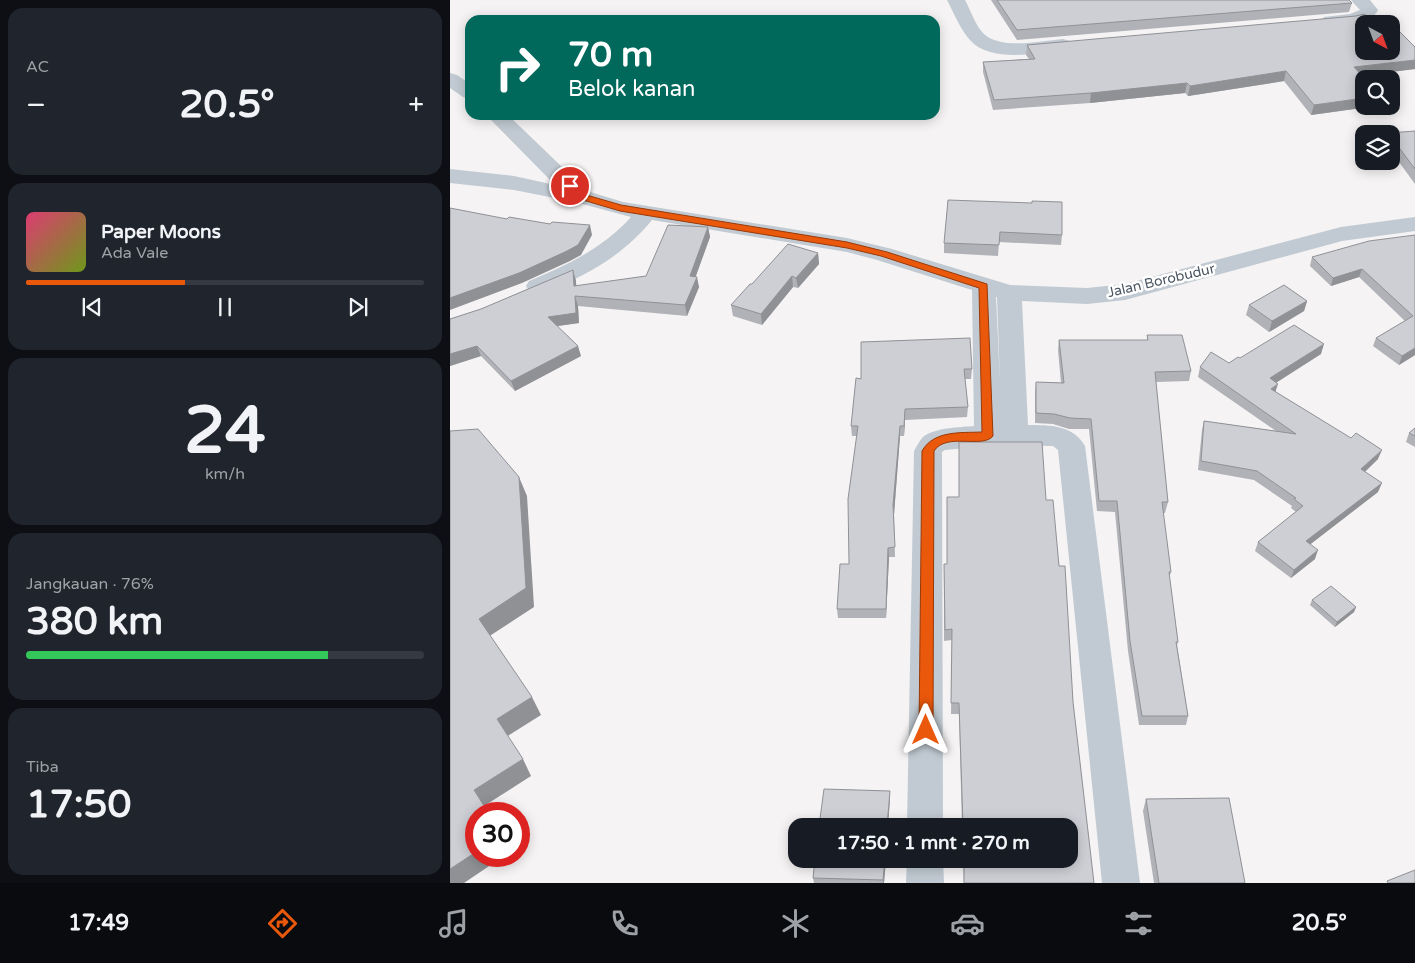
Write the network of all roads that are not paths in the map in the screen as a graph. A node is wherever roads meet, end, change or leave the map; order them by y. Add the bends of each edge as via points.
1 (956, 0) edge
2 (1360, 0) edge
3 (1313, 23) edge
4 (1084, 43) edge
5 (450, 79) edge
6 (465, 90) edge
7 (501, 120) edge
8 (450, 176) edge
9 (579, 196) junction
10 (647, 212) junction
11 (1415, 224) edge
12 (984, 286) junction
13 (1009, 293) junction
14 (517, 295) edge
15 (1002, 435) junction
16 (925, 818) edge
17 (925, 868) edge
18 (925, 883) edge
19 (1121, 883) edge

1 - 4 street via 978,39 990,45 1015,49
2 - 3 street via 1369,10 1362,17
5 - 6 street
7 - 9 street, Jalan Borobudur
8 - 9 street via 514,182
9 - 10 street, Jalan Borobudur
10 - 12 street, Jalan Borobudur via 847,245
10 - 14 street via 628,235 602,256 580,269
11 - 13 street, Jalan Borobudur via 1341,234 1125,292 1070,296
12 - 13 street, Jalan Borobudur
12 - 15 street
13 - 15 street
15 - 16 street via 950,438 937,442 928,451
15 - 19 street via 1058,436 1071,446
17 - 18 street

